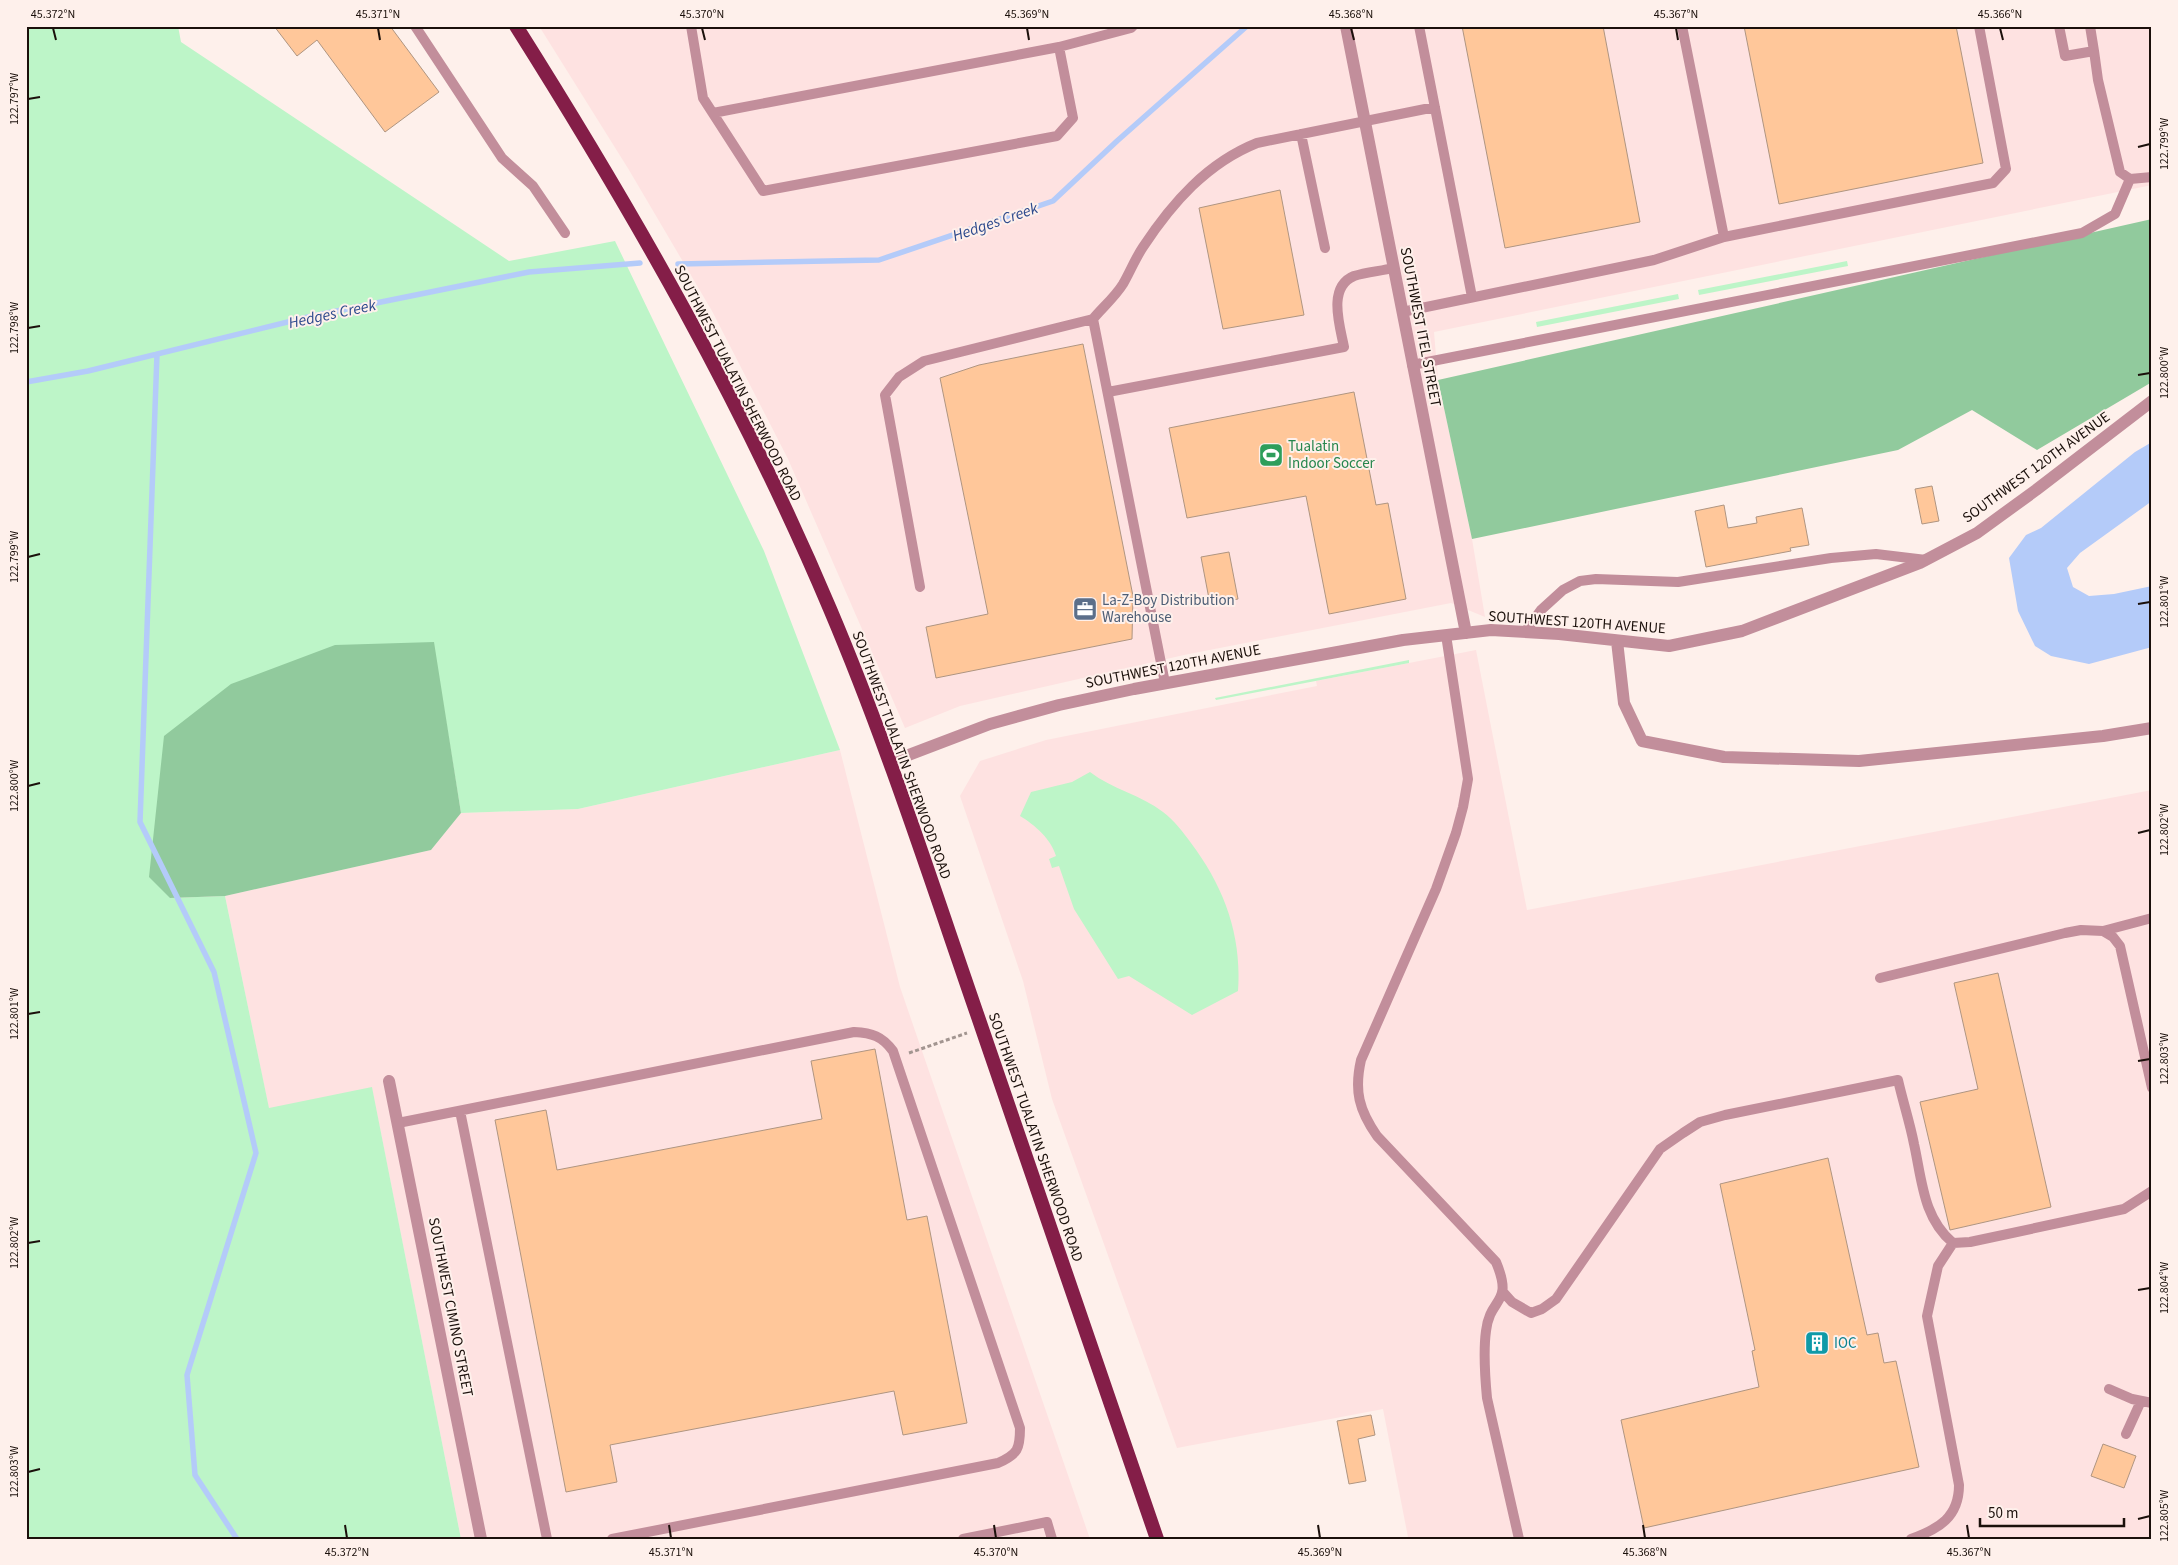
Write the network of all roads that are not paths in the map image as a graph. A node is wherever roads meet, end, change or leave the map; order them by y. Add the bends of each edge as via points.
1 (415, 26) edge
2 (516, 26) edge
3 (690, 26) edge
4 (1132, 26) edge
5 (1346, 26) edge
6 (1419, 26) edge
7 (1682, 26) edge
8 (1979, 26) edge
9 (2059, 26) edge
10 (2090, 26) edge
11 (1059, 47) junction
12 (2094, 51) junction
13 (1435, 107) junction
14 (713, 113) junction
15 (1364, 120) junction
16 (1301, 134) junction
17 (2152, 177) edge
18 (2130, 179) junction
19 (564, 233) dead end
20 (1724, 237) junction
21 (1325, 248) dead end
22 (1393, 268) junction
23 (1472, 297) junction
24 (1402, 312) junction
25 (1093, 319) junction
26 (1412, 364) junction
27 (1108, 392) junction
28 (2152, 401) edge
29 (1926, 560) junction
30 (920, 587) dead end
31 (1525, 632) junction
32 (1466, 633) junction
33 (1446, 635) junction
34 (1617, 642) junction
35 (1165, 683) junction
36 (2152, 728) edge
37 (890, 762) junction
38 (2152, 918) edge
39 (2103, 930) junction
40 (1880, 978) dead end
41 (389, 1081) dead end
42 (2152, 1088) edge
43 (460, 1111) junction
44 (398, 1123) junction
45 (2152, 1191) edge
46 (1953, 1243) junction
47 (1503, 1292) junction
48 (2109, 1389) dead end
49 (2146, 1402) edge
50 (2126, 1434) dead end
51 (481, 1539) edge
52 (547, 1539) edge
53 (612, 1539) edge
54 (963, 1539) edge
55 (1052, 1539) edge
56 (1157, 1539) edge
57 (1519, 1539) edge
58 (1911, 1539) edge

1 - 19 lane via 502,158 533,186
2 - 37 highway, SOUTHWEST TUALATIN SHERWOOD ROAD via 631,212 690,319 763,463 829,607
3 - 14 lane via 704,98
4 - 11 lane
5 - 15 street, SOUTHWEST ITEL STREET
6 - 13 lane
7 - 20 lane
8 - 20 lane via 2006,169 1993,183
9 - 12 lane via 2065,56
10 - 12 lane
11 - 14 lane
11 - 14 lane via 1073,118 1057,136 1047,138 763,191
12 - 18 lane via 2111,143 2120,172
13 - 15 lane
13 - 23 lane
15 - 16 lane
15 - 22 street, SOUTHWEST ITEL STREET
16 - 21 lane
16 - 25 lane via 1257,143 1234,152 1205,173 1173,206 1142,248 1122,286
17 - 18 lane
18 - 26 lane via 2116,214 2082,233
20 - 23 lane via 1654,260
22 - 24 street, SOUTHWEST ITEL STREET
22 - 27 lane via 1354,276 1342,284 1337,299 1344,347
23 - 24 lane
24 - 26 street, SOUTHWEST ITEL STREET
25 - 27 lane
25 - 30 lane via 924,361 899,377 885,395
26 - 32 street, SOUTHWEST ITEL STREET
27 - 35 lane
28 - 29 street, SOUTHWEST 120TH AVENUE via 1978,532
29 - 31 lane via 1876,554 1678,582 1580,581 1563,590 1541,610
29 - 34 street, SOUTHWEST 120TH AVENUE via 1742,631 1669,646
31 - 32 street, SOUTHWEST 120TH AVENUE via 1491,630
31 - 34 street, SOUTHWEST 120TH AVENUE
32 - 33 street, SOUTHWEST 120TH AVENUE
33 - 35 street, SOUTHWEST 120TH AVENUE
33 - 47 lane via 1468,779 1463,806 1436,889 1361,1060 1356,1080 1368,1124 1414,1178 1496,1262 1503,1279
34 - 36 street via 1624,703 1642,741 1724,757 1859,761
35 - 37 street, SOUTHWEST 120TH AVENUE via 1059,705 999,722
37 - 56 highway, SOUTHWEST TUALATIN SHERWOOD ROAD
38 - 39 lane
39 - 40 lane via 2065,933
39 - 42 lane via 2120,946
41 - 44 street, SOUTHWEST CIMINO STREET
43 - 44 lane
43 - 52 lane
43 - 53 lane via 854,1032 870,1033 885,1040 894,1056 1020,1428 1020,1444 1013,1456 998,1463
44 - 51 street, SOUTHWEST CIMINO STREET
45 - 46 lane via 2124,1209
46 - 47 lane via 1941,1233 1924,1197 1898,1080 1700,1122 1660,1149 1556,1299 1531,1313 1512,1302
46 - 58 lane via 1938,1266 1927,1316 1960,1485 1959,1496 1956,1508 1945,1522 1933,1531
47 - 57 lane via 1489,1316 1485,1383
48 - 49 lane
49 - 50 lane
54 - 55 lane via 1046,1522

